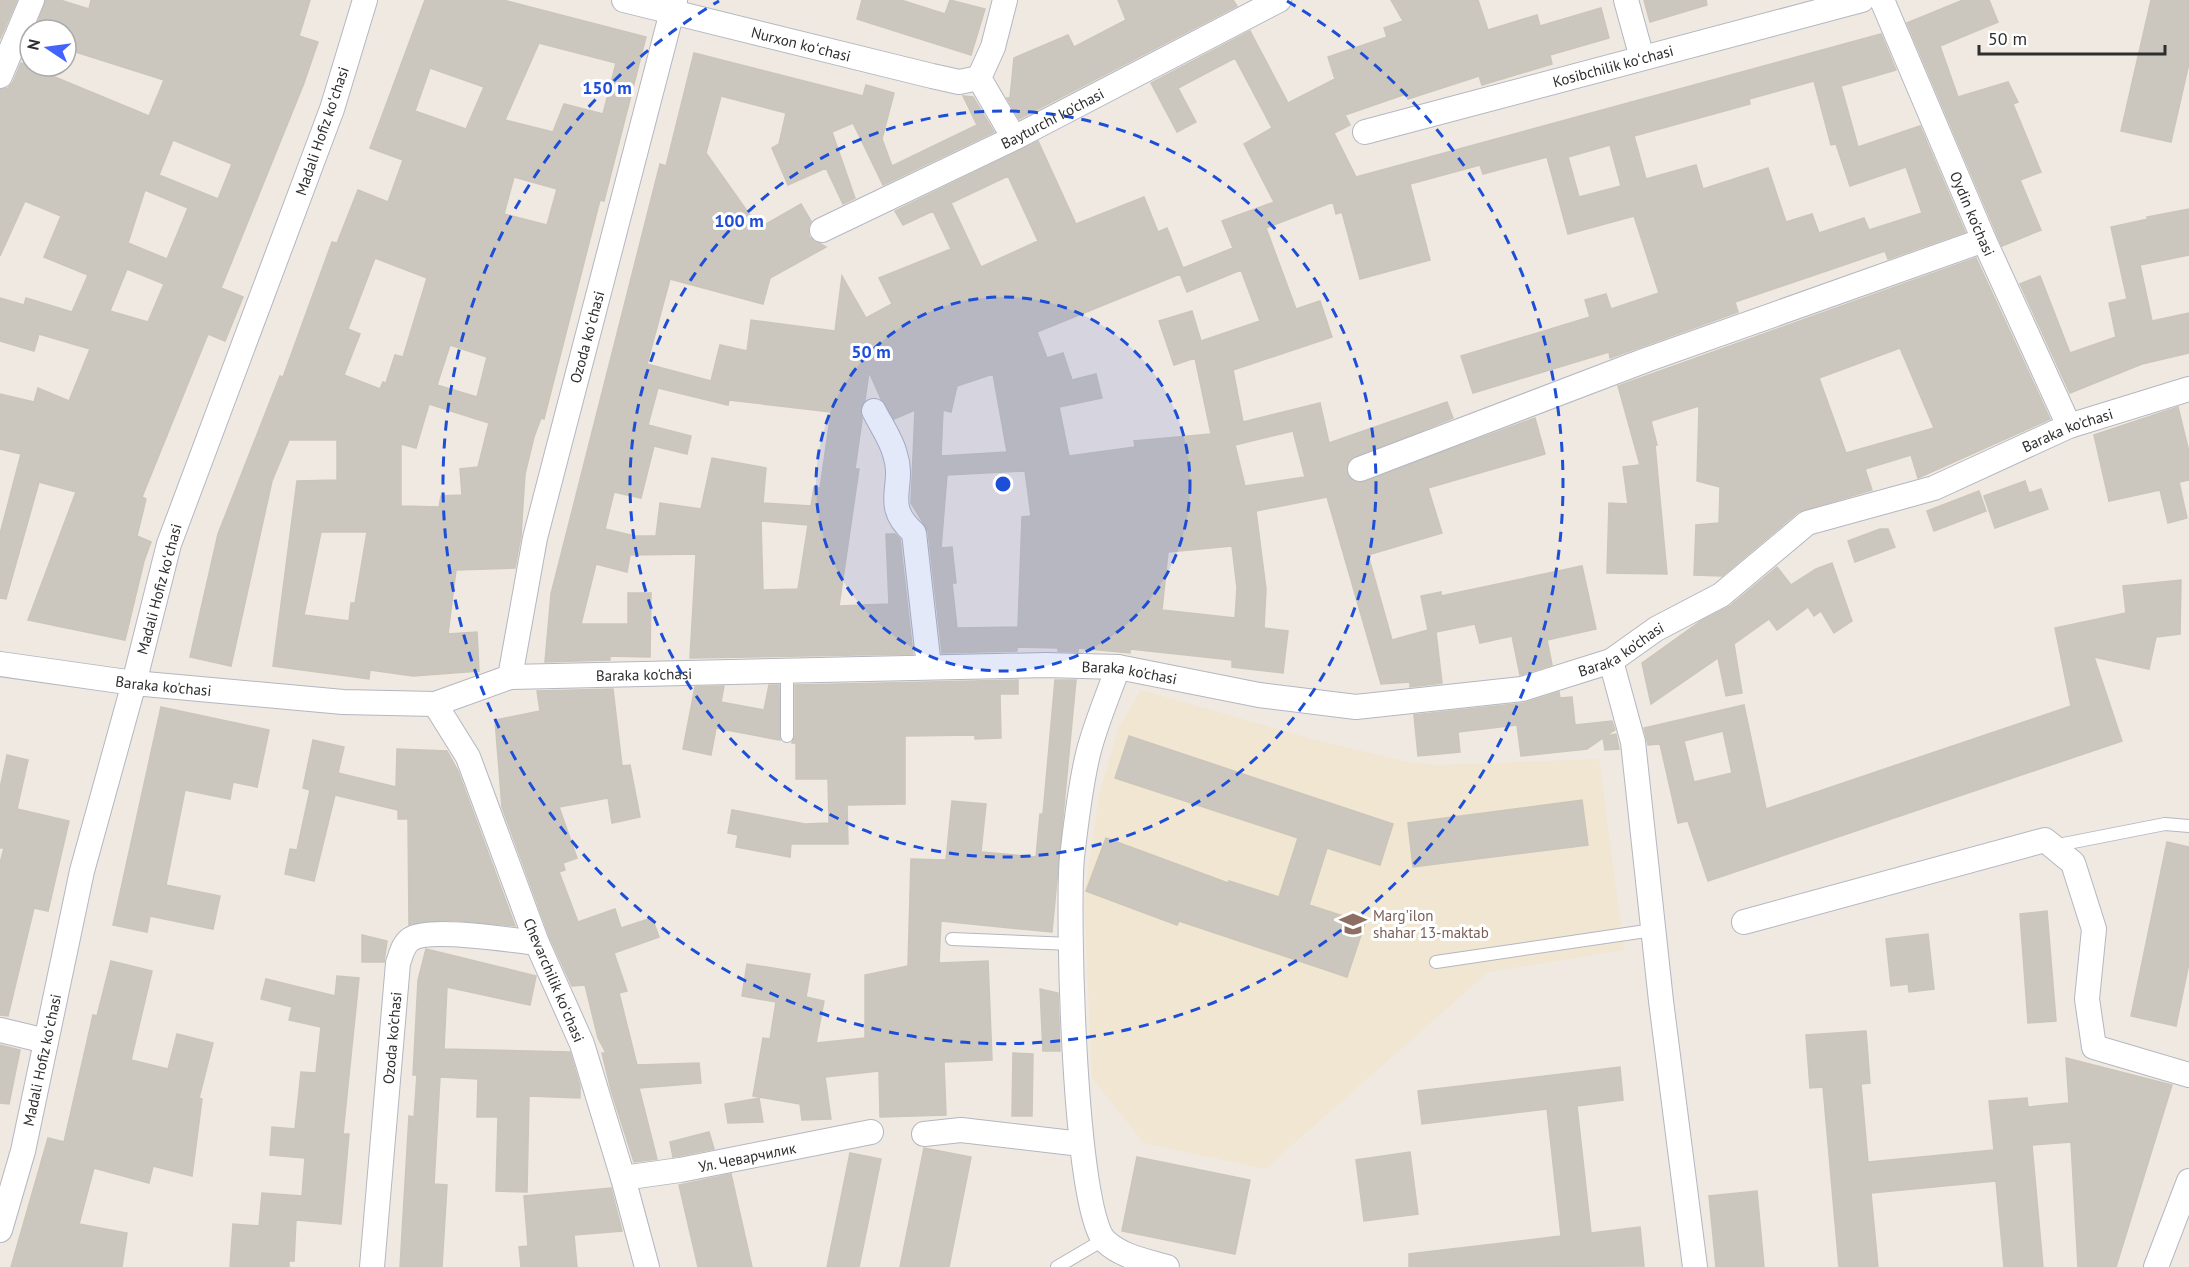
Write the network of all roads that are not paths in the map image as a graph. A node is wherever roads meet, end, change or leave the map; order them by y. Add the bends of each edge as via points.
1 (32, 0) edge
2 (365, 0) edge
3 (624, 0) edge
4 (1005, 0) edge
5 (1279, 0) edge
6 (1626, 0) edge
7 (1862, 0) edge
8 (1882, 0) edge
9 (673, 6) edge
10 (1642, 58) junction
11 (0, 76) edge
12 (979, 78) junction
13 (1365, 132) dead end
14 (1014, 138) junction
15 (822, 230) dead end
16 (1984, 240) junction
17 (2189, 389) edge
18 (874, 411) dead end
19 (2069, 426) junction
20 (1360, 469) dead end
21 (1611, 661) junction
22 (0, 664) edge
23 (929, 667) junction
24 (1118, 668) junction
25 (787, 669) junction
26 (510, 677) junction
27 (134, 683) junction
28 (435, 704) junction
29 (787, 736) dead end
30 (2189, 826) edge
31 (2052, 846) junction
32 (1744, 922) dead end
33 (1653, 930) junction
34 (952, 939) dead end
35 (537, 943) junction
36 (1072, 944) junction
37 (1436, 962) dead end
38 (0, 1030) edge
39 (46, 1041) junction
40 (2189, 1075) edge
41 (871, 1132) dead end
42 (924, 1134) dead end
43 (1081, 1144) junction
44 (623, 1178) junction
45 (2189, 1181) edge
46 (0, 1230) edge
47 (1103, 1240) junction
48 (372, 1267) edge
49 (647, 1267) edge
50 (1057, 1267) edge
51 (1167, 1267) edge
52 (1695, 1267) edge
53 (2156, 1267) edge

1 - 11 street
2 - 27 street, Madali Hofiz koʻchasi via 332,109 169,544
3 - 9 street, Nurxon koʻchasi
4 - 12 street via 993,48
5 - 14 street, Bayturchi ko'chasi
6 - 10 street
7 - 10 street, Kosibchilik koʻchasi
8 - 16 street, Oydin ko'chasi
9 - 12 street, Nurxon koʻchasi via 941,78 960,82
9 - 26 street, Ozoda koʻchasi via 535,538
10 - 13 street, Kosibchilik koʻchasi
12 - 14 street
14 - 15 street, Bayturchi ko'chasi
16 - 19 street, Oydin ko'chasi
16 - 20 street via 1646,360
17 - 19 street, Baraka ko'chasi
18 - 23 street via 896,455 896,511 901,522 914,533
19 - 21 street, Baraka ko'chasi via 1934,488 1806,523 1721,595 1656,629
21 - 24 street, Baraka ko'chasi via 1522,689 1356,707 1259,695
21 - 33 street via 1633,742
22 - 27 street, Baraka ko'chasi
23 - 24 street, Baraka ko'chasi
23 - 25 street, Baraka ko'chasi
24 - 36 street via 1088,753 1072,860
25 - 26 street, Baraka ko'chasi
25 - 29 lane
26 - 28 street, Baraka ko'chasi
27 - 28 street, Baraka ko'chasi via 343,702
27 - 39 street, Madali Hofiz koʻchasi via 82,871
28 - 35 street, Chevarchilik koʻchasi via 468,757
30 - 31 lane via 2165,824
31 - 32 street via 2045,840
31 - 40 street via 2073,863 2094,929 2087,999 2094,1047
33 - 37 lane
33 - 52 street
34 - 36 lane
35 - 44 street, Chevarchilik koʻchasi via 582,1044
35 - 48 street, Ozoda ko'chasi via 444,934 413,937 405,944 398,963
36 - 43 street
38 - 39 street
39 - 46 street, Madali Hofiz koʻchasi via 23,1151
41 - 44 street, Ул. Чеварчилик
42 - 43 street via 961,1130
43 - 47 street via 1093,1212
44 - 49 street, Chevarchilik koʻchasi
45 - 53 street
47 - 50 lane
47 - 51 street via 1127,1255

